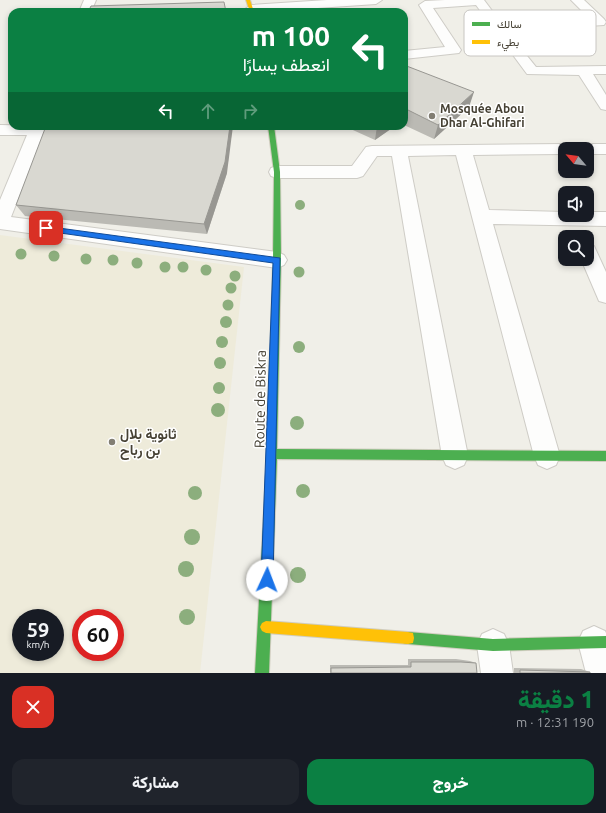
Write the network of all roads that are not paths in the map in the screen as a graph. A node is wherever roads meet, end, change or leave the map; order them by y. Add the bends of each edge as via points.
1 (376, 0) edge
2 (577, 0) edge
3 (478, 1) edge
4 (250, 7) edge
5 (351, 7) edge
6 (485, 10) edge
7 (587, 10) edge
8 (408, 55) edge
9 (520, 56) edge
10 (582, 70) junction
11 (606, 70) edge
12 (606, 106) edge
13 (37, 130) edge
14 (272, 130) edge
15 (558, 149) edge
16 (594, 149) edge
17 (606, 149) edge
18 (463, 150) junction
19 (399, 151) junction
20 (278, 172) junction
21 (482, 217) junction
22 (558, 219) edge
23 (594, 220) edge
24 (606, 220) edge
25 (0, 222) edge
26 (277, 260) junction
27 (593, 266) edge
28 (606, 295) edge
29 (272, 454) junction
30 (455, 456) junction
31 (547, 456) junction
32 (606, 456) edge
33 (266, 627) junction
34 (600, 642) edge
35 (495, 659) edge
36 (262, 673) edge
37 (602, 673) edge

1 - 5 street
2 - 7 street
3 - 6 street
3 - 8 street via 425,5 454,50
4 - 5 street
9 - 10 street via 532,71
10 - 11 street
10 - 12 street
13 - 25 street
14 - 20 main road, Route de Biskra
15 - 18 street
16 - 17 street
18 - 19 street
18 - 21 street
19 - 20 street via 372,151 357,172
19 - 30 street
20 - 26 main road, Route de Biskra
21 - 22 street
21 - 31 street
23 - 24 street
25 - 26 street
26 - 29 main road, Route de Biskra
27 - 28 street
29 - 30 main road
29 - 33 main road, Route de Biskra
30 - 31 main road
31 - 32 main road
33 - 35 main road
33 - 36 main road, Route de Biskra
34 - 35 main road
34 - 37 street

